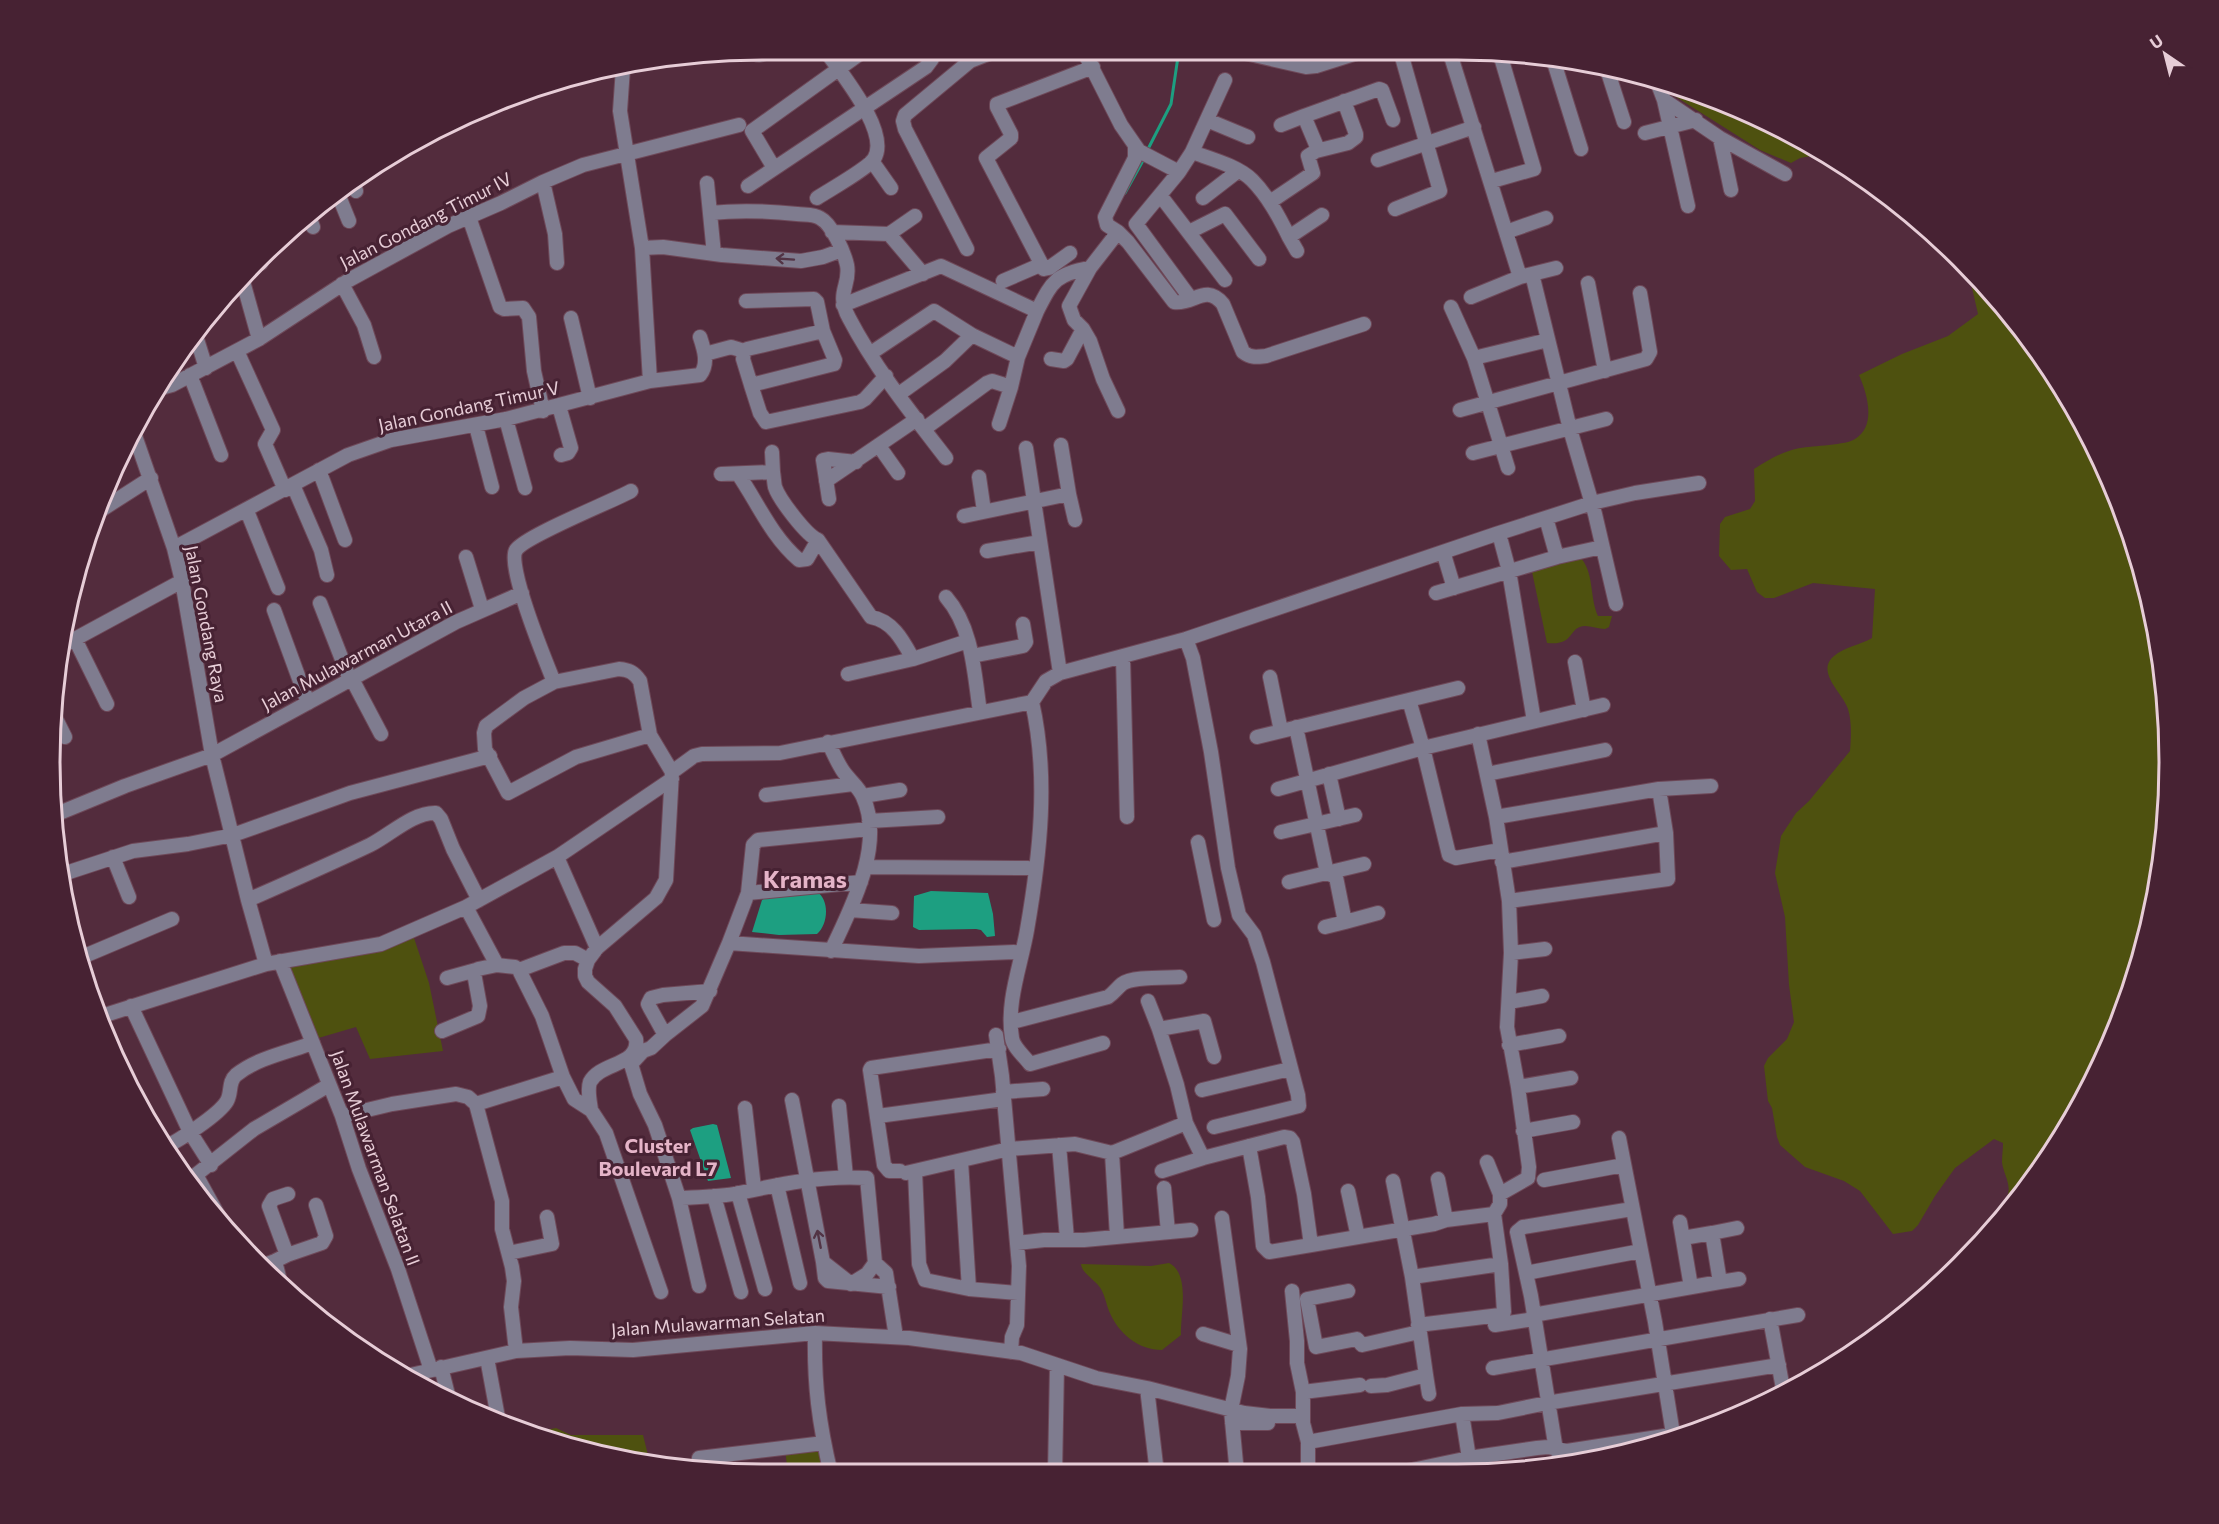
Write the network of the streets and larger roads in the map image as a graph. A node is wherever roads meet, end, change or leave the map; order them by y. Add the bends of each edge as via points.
1 (832, 60) edge
2 (851, 60) edge
3 (931, 60) edge
4 (975, 60) edge
5 (1089, 60) edge
6 (1276, 60) edge
7 (1332, 60) edge
8 (1403, 60) edge
9 (1452, 60) edge
10 (1502, 62) edge
11 (1093, 67) junction
12 (1555, 67) edge
13 (838, 69) junction
14 (623, 74) edge
15 (1609, 77) edge
16 (1226, 80) dead end
17 (1660, 90) edge
18 (1664, 100) junction
19 (1344, 101) junction
20 (864, 107) junction
21 (1304, 116) junction
22 (1207, 120) junction
23 (1393, 120) dead end
24 (1696, 120) junction
25 (1624, 122) dead end
26 (739, 125) dead end
27 (1281, 125) dead end
28 (1670, 126) junction
29 (1474, 127) junction
30 (1644, 133) dead end
31 (1248, 137) dead end
32 (1720, 138) junction
33 (1425, 142) junction
34 (1137, 149) junction
35 (1581, 149) dead end
36 (1316, 151) junction
37 (1192, 152) junction
38 (626, 154) junction
39 (1378, 160) dead end
40 (872, 161) junction
41 (774, 168) junction
42 (1238, 171) junction
43 (1179, 172) junction
44 (1785, 174) dead end
45 (1492, 181) junction
46 (543, 182) junction
47 (707, 183) dead end
48 (748, 186) dead end
49 (891, 188) dead end
50 (1731, 190) dead end
51 (1160, 195) junction
52 (817, 198) dead end
53 (1203, 198) dead end
54 (341, 201) edge
55 (1270, 202) junction
56 (1688, 206) dead end
57 (1395, 210) dead end
58 (710, 213) junction
59 (1322, 215) dead end
60 (915, 216) dead end
61 (469, 217) junction
62 (1546, 218) dead end
63 (349, 221) dead end
64 (832, 231) junction
65 (1118, 232) junction
66 (1189, 232) junction
67 (1506, 232) junction
68 (889, 234) junction
69 (1287, 234) junction
70 (642, 248) junction
71 (967, 249) dead end
72 (842, 250) junction
73 (1297, 251) dead end
74 (1070, 253) dead end
75 (714, 254) junction
76 (1259, 259) dead end
77 (557, 263) dead end
78 (1040, 265) junction
79 (1090, 268) junction
80 (1556, 268) dead end
81 (923, 274) junction
82 (1526, 276) junction
83 (1225, 280) dead end
84 (1004, 281) dead end
85 (1588, 283) dead end
86 (342, 284) junction
87 (245, 288) edge
88 (1640, 293) dead end
89 (1188, 295) dead end
90 (1471, 297) dead end
91 (746, 301) dead end
92 (843, 305) junction
93 (1451, 307) dead end
94 (1037, 311) junction
95 (570, 318) dead end
96 (1364, 324) dead end
97 (1083, 329) junction
98 (823, 331) junction
99 (972, 335) junction
100 (700, 337) dead end
101 (259, 339) junction
102 (1548, 340) junction
103 (198, 344) edge
104 (237, 351) junction
105 (744, 351) junction
106 (870, 353) junction
107 (705, 354) junction
108 (374, 357) dead end
109 (1018, 357) junction
110 (1474, 358) junction
111 (1051, 359) dead end
112 (206, 368) junction
113 (1605, 371) junction
114 (190, 375) junction
115 (886, 376) junction
116 (650, 381) junction
117 (1559, 383) junction
118 (170, 386) edge
119 (752, 386) junction
120 (1011, 387) junction
121 (899, 394) junction
122 (590, 398) junction
123 (1488, 402) junction
124 (559, 406) junction
125 (1460, 410) dead end
126 (543, 411) junction
127 (1118, 411) dead end
128 (506, 419) junction
129 (1606, 419) dead end
130 (920, 424) junction
131 (999, 424) dead end
132 (476, 426) junction
133 (1570, 429) junction
134 (137, 442) edge
135 (1061, 445) dead end
136 (879, 446) junction
137 (1502, 446) junction
138 (1026, 448) dead end
139 (772, 452) dead end
140 (1473, 453) dead end
141 (221, 455) dead end
142 (561, 455) dead end
143 (946, 458) dead end
144 (856, 462) junction
145 (1508, 468) dead end
146 (319, 470) junction
147 (774, 472) junction
148 (898, 473) dead end
149 (721, 474) dead end
150 (738, 474) junction
151 (979, 477) dead end
152 (151, 478) junction
153 (826, 481) junction
154 (1699, 483) dead end
155 (289, 487) junction
156 (492, 487) dead end
157 (525, 488) dead end
158 (631, 491) dead end
159 (1069, 494) junction
160 (829, 499) dead end
161 (1034, 501) junction
162 (1592, 503) junction
163 (108, 505) edge
164 (247, 511) junction
165 (984, 512) junction
166 (964, 516) dead end
167 (1075, 520) dead end
168 (1548, 525) dead end
169 (345, 540) dead end
170 (818, 540) junction
171 (1501, 541) dead end
172 (1040, 542) junction
173 (1602, 547) junction
174 (174, 548) junction
175 (987, 551) dead end
176 (466, 556) dead end
177 (1557, 557) junction
178 (1445, 558) dead end
179 (1509, 571) junction
180 (327, 575) dead end
181 (182, 581) junction
182 (278, 588) dead end
183 (1454, 588) junction
184 (522, 593) junction
185 (1436, 593) dead end
186 (946, 597) dead end
187 (320, 603) dead end
188 (1616, 604) dead end
189 (482, 609) junction
190 (274, 610) dead end
191 (1023, 624) dead end
192 (75, 639) junction
193 (1186, 639) junction
194 (70, 641) edge
195 (968, 641) junction
196 (972, 656) junction
197 (1124, 657) junction
198 (913, 659) junction
199 (1575, 662) dead end
200 (1060, 673) junction
201 (848, 674) dead end
202 (1270, 678) dead end
203 (351, 679) junction
204 (554, 682) junction
205 (1458, 688) dead end
206 (1409, 700) junction
207 (1032, 702) junction
208 (308, 703) junction
209 (107, 704) dead end
210 (1603, 705) dead end
211 (1584, 710) junction
212 (980, 712) junction
213 (1534, 721) junction
214 (1296, 727) junction
215 (61, 729) edge
216 (1281, 731) junction
217 (1478, 734) junction
218 (381, 735) dead end
219 (650, 735) junction
220 (66, 737) dead end
221 (1257, 737) dead end
222 (831, 742) junction
223 (1423, 748) junction
224 (1605, 750) dead end
225 (212, 755) junction
226 (490, 756) junction
227 (1329, 774) junction
228 (1487, 774) junction
229 (672, 776) junction
230 (1307, 780) junction
231 (853, 784) junction
232 (1711, 786) dead end
233 (1278, 789) dead end
234 (1659, 789) junction
235 (900, 790) dead end
236 (766, 795) dead end
237 (863, 796) junction
238 (62, 812) edge
239 (1355, 815) dead end
240 (1127, 817) dead end
241 (1496, 817) junction
242 (938, 818) dead end
243 (1340, 819) junction
244 (869, 825) junction
245 (1316, 825) junction
246 (1281, 832) dead end
247 (1666, 833) junction
248 (233, 835) junction
249 (1198, 842) dead end
250 (1501, 856) junction
251 (113, 857) junction
252 (557, 857) junction
253 (1364, 864) dead end
254 (866, 867) junction
255 (1028, 868) dead end
256 (69, 872) edge
257 (1327, 873) junction
258 (1230, 879) junction
259 (861, 882) junction
260 (1289, 882) dead end
261 (1206, 883) junction
262 (748, 893) junction
263 (129, 897) dead end
264 (248, 900) junction
265 (479, 900) junction
266 (1509, 901) junction
267 (466, 906) junction
268 (850, 910) junction
269 (1378, 912) dead end
270 (892, 913) dead end
271 (172, 920) dead end
272 (1214, 920) dead end
273 (1345, 921) junction
274 (1325, 927) dead end
275 (729, 943) junction
276 (597, 948) junction
277 (1545, 949) dead end
278 (831, 951) junction
279 (1014, 952) dead end
280 (1511, 953) junction
281 (87, 955) edge
282 (588, 960) junction
283 (280, 962) junction
284 (266, 964) junction
285 (497, 964) junction
286 (517, 968) junction
287 (476, 970) junction
288 (1180, 977) dead end
289 (447, 978) dead end
290 (710, 991) junction
291 (1542, 996) dead end
292 (1148, 1001) dead end
293 (1509, 1002) junction
294 (131, 1006) junction
295 (107, 1014) edge
296 (1011, 1022) junction
297 (1159, 1029) junction
298 (442, 1031) dead end
299 (664, 1035) junction
300 (1559, 1036) dead end
301 (313, 1043) junction
302 (1103, 1043) dead end
303 (1509, 1045) junction
304 (1214, 1057) dead end
305 (1290, 1069) junction
306 (563, 1077) junction
307 (1571, 1078) dead end
308 (329, 1085) junction
309 (1518, 1087) junction
310 (1043, 1089) dead end
311 (1202, 1090) dead end
312 (1004, 1096) junction
313 (792, 1100) dead end
314 (476, 1104) junction
315 (839, 1106) dead end
316 (745, 1108) dead end
317 (591, 1110) junction
318 (342, 1116) junction
319 (878, 1116) junction
320 (1573, 1122) dead end
321 (1186, 1123) junction
322 (1214, 1127) dead end
323 (1523, 1131) junction
324 (190, 1132) junction
325 (1619, 1138) dead end
326 (172, 1143) edge
327 (1059, 1145) junction
328 (1249, 1146) junction
329 (1009, 1149) junction
330 (1112, 1153) junction
331 (1203, 1158) junction
332 (961, 1161) junction
333 (1487, 1162) dead end
334 (211, 1165) junction
335 (1624, 1165) junction
336 (907, 1171) junction
337 (1162, 1171) dead end
338 (195, 1176) edge
339 (846, 1177) junction
340 (1438, 1179) dead end
341 (807, 1180) junction
342 (1544, 1180) dead end
343 (1392, 1181) dead end
344 (777, 1185) junction
345 (754, 1188) junction
346 (1164, 1188) dead end
347 (1348, 1191) dead end
348 (738, 1193) junction
349 (288, 1194) dead end
350 (1500, 1194) junction
351 (714, 1196) junction
352 (679, 1198) junction
353 (316, 1206) dead end
354 (1632, 1209) junction
355 (1494, 1214) junction
356 (547, 1217) dead end
357 (1222, 1218) dead end
358 (1446, 1220) junction
359 (1680, 1222) dead end
360 (1403, 1228) junction
361 (1737, 1228) dead end
362 (1191, 1230) dead end
363 (1168, 1232) junction
364 (1712, 1233) junction
365 (1117, 1236) junction
366 (1358, 1237) junction
367 (1683, 1238) junction
368 (1067, 1239) junction
369 (1017, 1244) junction
370 (1311, 1245) junction
371 (1641, 1251) junction
372 (508, 1253) junction
373 (281, 1258) junction
374 (270, 1262) edge
375 (875, 1263) junction
376 (1501, 1264) junction
377 (282, 1273) edge
378 (1526, 1273) junction
379 (1412, 1277) junction
380 (1740, 1279) dead end
381 (1720, 1282) junction
382 (800, 1283) dead end
383 (851, 1284) junction
384 (699, 1286) dead end
385 (889, 1287) junction
386 (1691, 1287) junction
387 (765, 1289) dead end
388 (969, 1289) junction
389 (1292, 1291) dead end
390 (1348, 1291) dead end
391 (661, 1292) dead end
392 (741, 1292) dead end
393 (1018, 1293) junction
394 (1650, 1294) junction
395 (1797, 1315) dead end
396 (1534, 1317) junction
397 (1770, 1319) junction
398 (1495, 1325) dead end
399 (1419, 1329) junction
400 (815, 1333) junction
401 (1203, 1334) dead end
402 (896, 1337) junction
403 (1658, 1339) junction
404 (1239, 1345) junction
405 (516, 1351) junction
406 (1016, 1352) junction
407 (487, 1358) junction
408 (1541, 1359) junction
409 (1057, 1365) junction
410 (1779, 1365) junction
411 (436, 1368) junction
412 (1493, 1368) dead end
413 (417, 1373) edge
414 (1426, 1376) junction
415 (1665, 1384) junction
416 (1782, 1384) edge
417 (444, 1388) edge
418 (1147, 1388) junction
419 (1303, 1392) junction
420 (1429, 1394) dead end
421 (1547, 1403) junction
422 (497, 1413) edge
423 (1462, 1414) junction
424 (1231, 1416) junction
425 (1303, 1419) junction
426 (1671, 1430) edge
427 (1636, 1441) edge
428 (1308, 1442) junction
429 (824, 1443) junction
430 (1556, 1450) junction
431 (699, 1458) dead end
432 (1469, 1458) junction
433 (829, 1464) edge
434 (1055, 1464) edge
435 (1156, 1464) edge
436 (1236, 1464) edge
437 (1308, 1464) edge
438 (1440, 1464) edge

1 - 13 street
2 - 13 street
3 - 20 street
4 - 71 street via 904,116 903,121
5 - 11 street
6 - 7 street via 1306,67
8 - 33 street
9 - 29 street
10 - 45 street via 1534,169
11 - 34 street
11 - 78 street via 997,106 1011,138 986,158
12 - 35 street
13 - 20 street
13 - 41 street via 752,131
14 - 38 street via 620,111
15 - 25 street
16 - 22 street
17 - 18 street
18 - 24 street
18 - 28 street
19 - 21 street
19 - 23 street via 1381,89
19 - 36 street via 1356,137 1348,143
20 - 40 street via 876,132 877,149
20 - 41 street
21 - 27 street
21 - 36 street
22 - 31 street
22 - 37 street
24 - 28 street
24 - 32 street
26 - 38 street, Jalan Gondang Timur IV
28 - 30 street
28 - 56 street
29 - 33 street
29 - 45 street
32 - 44 street
32 - 50 street
33 - 39 street
33 - 57 street via 1440,192
34 - 43 street
34 - 65 street via 1105,218 1107,225
36 - 55 street via 1308,156 1313,173
37 - 42 street
37 - 43 street
38 - 46 street, Jalan Gondang Timur IV via 583,165
38 - 70 street
40 - 49 street
40 - 52 street
41 - 48 street
42 - 53 street
42 - 55 street via 1251,179
43 - 51 street
45 - 67 street
46 - 61 street, Jalan Gondang Timur IV
46 - 77 street
47 - 58 street
51 - 66 street
51 - 89 street via 1136,224
54 - 63 street
55 - 69 street
58 - 64 street via 735,210 813,216 825,221
58 - 75 street
59 - 69 street
60 - 68 street
61 - 86 street, Jalan Gondang Timur IV
61 - 126 street via 501,307 525,308 529,317 534,371
62 - 67 street
64 - 68 street
64 - 72 street
65 - 79 street
65 - 96 street via 1174,302 1205,294 1218,298 1243,352 1255,358
66 - 76 street via 1225,214
66 - 83 street
67 - 82 street
68 - 81 street
69 - 73 street
70 - 75 street
70 - 116 street
72 -> 75 street via 801,261
72 - 92 street via 847,269
74 - 78 street via 1049,268
78 - 84 street
79 - 94 street via 1056,279
79 - 97 street via 1069,306 1074,320
80 - 82 street
81 - 92 street
81 - 94 street via 949,268
82 - 90 street
82 - 102 street
85 - 113 street
86 - 101 street, Jalan Gondang Timur IV
86 - 108 street via 364,325
87 - 101 street
88 - 113 street via 1650,356
91 - 98 street via 814,298
92 - 106 street
93 - 110 street
94 - 109 street
95 - 122 street
97 - 111 street via 1066,359
97 - 127 street
98 - 105 street
98 - 119 street via 834,364
99 - 106 street via 934,311
99 - 109 street
99 - 121 street via 945,361
100 - 107 street
101 - 104 street, Jalan Gondang Timur IV
102 - 110 street
102 - 117 street
103 - 112 street
104 - 112 street, Jalan Gondang Timur IV
104 - 155 street via 273,430 265,444
105 - 107 street via 731,347
105 - 119 street
106 - 115 street
107 - 116 street, Jalan Gondang Timur V via 700,375
109 - 120 street
110 - 123 street
112 - 114 street, Jalan Gondang Timur IV
113 - 117 street
114 - 118 street, Jalan Gondang Timur IV
114 - 141 street
115 - 119 street via 860,402 771,422 762,417
115 - 121 street
116 - 122 street, Jalan Gondang Timur V
117 - 123 street
117 - 133 street
120 - 130 street via 987,383
120 - 131 street
121 - 130 street
122 - 124 street, Jalan Gondang Timur V
123 - 125 street
123 - 137 street
124 - 126 street, Jalan Gondang Timur V
124 - 142 street via 571,448
126 - 128 street, Jalan Gondang Timur V
128 - 132 street, Jalan Gondang Timur V
128 - 157 street
129 - 133 street
130 - 136 street
130 - 143 street
132 - 146 street, Jalan Gondang Timur V via 392,440
132 - 156 street
133 - 137 street
133 - 162 street
134 - 152 street, Jalan Gondang Raya
135 - 159 street
136 - 144 street
136 - 148 street
137 - 140 street
137 - 145 street
138 - 161 street
139 - 147 street
144 - 153 street
144 - 153 street via 825,459 822,463
146 - 155 street, Jalan Gondang Timur V
146 - 169 street
147 - 150 street
147 - 170 street via 780,496 810,537
149 - 150 street
150 - 170 street via 771,530 798,560 807,559
151 - 165 street
152 - 163 street
152 - 174 street, Jalan Gondang Raya
153 - 160 street
154 - 162 street
155 - 164 street, Jalan Gondang Timur V
155 - 180 street via 321,550
158 - 184 street via 518,547 514,561
159 - 161 street
159 - 167 street
161 - 165 street
161 - 172 street
162 - 173 street
162 - 193 street
164 - 174 street, Jalan Gondang Timur V
164 - 182 street
165 - 166 street
168 - 177 street
170 - 198 street via 871,617 893,628
171 - 179 street
172 - 175 street
172 - 200 street
173 - 177 street
173 - 188 street
174 - 181 street, Jalan Gondang Raya
176 - 189 street
177 - 179 street
178 - 183 street
179 - 183 street
179 - 213 street
181 - 192 street
181 - 225 street, Jalan Gondang Raya
183 - 185 street
184 - 189 street, Jalan Mulawarman Utara II
184 - 204 street
186 - 195 street via 963,624
187 - 203 street
189 - 203 street, Jalan Mulawarman Utara II
190 - 208 street
191 - 196 street via 1023,646
192 - 194 street
192 - 209 street
193 - 197 street
193 - 258 street via 1211,752
195 - 196 street
195 - 198 street
196 - 212 street
197 - 200 street
197 - 240 street
198 - 201 street
199 - 211 street
200 - 207 street via 1046,681
202 - 216 street
203 - 208 street, Jalan Mulawarman Utara II
203 - 218 street
204 - 219 street via 619,669 635,674 640,681
204 - 226 street via 486,726 484,742
205 - 206 street
206 - 214 street
206 - 223 street
207 - 212 street
207 - 296 street via 1038,734 1041,809 1037,873 1011,1004
208 - 225 street, Jalan Mulawarman Utara II
210 - 211 street
211 - 213 street
212 - 222 street
213 - 217 street
214 - 216 street
214 - 230 street
215 - 220 street
216 - 221 street
217 - 223 street
217 - 228 street
219 - 226 street via 576,758 508,794
219 - 229 street
222 - 229 street via 780,753 702,754 694,756
222 - 231 street via 843,772
223 - 227 street
223 - 250 street via 1449,855
224 - 228 street
225 - 238 street, Jalan Mulawarman Utara II
225 - 248 street, Jalan Gondang Raya
226 - 248 street via 350,793
227 - 230 street
227 - 243 street
228 - 241 street
229 - 252 street
229 - 276 street via 666,880 656,898
230 - 233 street
230 - 245 street
231 - 236 street
231 - 237 street
232 - 234 street
234 - 241 street
234 - 247 street
235 - 237 street
237 - 244 street
239 - 243 street
241 - 250 street
242 - 244 street
243 - 245 street
244 - 254 street
244 - 262 street via 758,840 753,845
245 - 246 street
245 - 257 street
247 - 250 street
247 - 266 street via 1668,879
248 - 251 street
248 - 264 street, Jalan Gondang Raya
249 - 261 street
250 - 266 street
251 - 256 street
251 - 263 street
252 - 265 street
252 - 276 street
253 - 257 street
254 - 255 street
254 - 259 street
257 - 260 street
257 - 273 street via 1336,877
258 - 261 street
258 - 305 street via 1239,915 1254,935 1263,962
259 - 262 street
259 - 268 street
261 - 272 street
262 - 275 street
264 - 265 street via 373,843 419,816 436,813
264 - 284 street, Jalan Gondang Raya
265 - 267 street
266 - 280 street
267 - 283 street via 381,944
267 - 285 street
268 - 270 street
268 - 278 street
269 - 273 street
271 - 281 street
273 - 274 street
275 - 278 street
275 - 290 street
276 - 282 street
277 - 280 street
278 - 279 street via 919,956
280 - 293 street
282 - 286 street via 575,953 564,953
282 - 317 street via 588,982 615,1005 637,1045 631,1055 594,1077 589,1090
283 - 284 street
283 - 301 street, Jalan Mulawarman Selatan II
284 - 294 street
285 - 286 street
285 - 287 street
286 - 306 street via 542,1016
287 - 289 street
287 - 298 street via 478,1016
288 - 296 street via 1129,980 1108,997
290 - 299 street via 698,1011
290 - 299 street via 651,998 648,1004
291 - 293 street
292 - 297 street
293 - 303 street
294 - 295 street
294 - 324 street
296 - 302 street via 1012,1041 1030,1064
297 - 304 street via 1204,1021
297 - 321 street
299 - 352 street via 631,1064
300 - 303 street
301 - 308 street, Jalan Mulawarman Selatan II
301 - 324 street via 239,1073 232,1079 223,1106
303 - 309 street
305 - 311 street
305 - 322 street via 1299,1106
306 - 314 street
306 - 317 street via 574,1099
307 - 309 street
308 - 318 street, Jalan Mulawarman Selatan II
308 - 334 street via 254,1129
309 - 323 street
310 - 312 street
312 - 319 street
312 - 319 street via 998,1042 873,1067 870,1070
312 - 329 street
313 - 341 street
314 - 318 street via 456,1094
314 - 372 street via 502,1201 502,1229
315 - 339 street
316 - 345 street
317 - 391 street via 606,1133
318 - 411 street, Jalan Mulawarman Selatan II
319 - 336 street via 885,1167 889,1171
320 - 323 street
321 - 330 street
321 - 331 street
323 - 350 street via 1528,1178
324 - 326 street
324 - 334 street
325 - 335 street
327 - 329 street
327 - 330 street via 1075,1144
327 - 368 street
328 - 331 street
328 - 370 street via 1284,1137 1293,1142
328 - 370 street via 1263,1246 1269,1252
329 - 332 street
329 - 369 street
330 - 365 street
331 - 337 street
332 - 336 street
332 - 388 street
333 - 350 street
334 - 338 street
335 - 342 street
335 - 354 street
336 - 388 street via 919,1264 925,1280
339 - 341 street
339 - 375 street via 867,1178
340 - 358 street
341 - 344 street
383 -> 341 street via 824,1263
343 - 360 street
344 - 345 street
344 - 382 street
345 - 348 street
346 - 363 street
347 - 366 street
348 - 351 street
348 - 387 street
349 - 373 street via 273,1199 269,1206
350 - 355 street
351 - 352 street
351 - 392 street
352 - 384 street
353 - 373 street via 325,1240
354 - 371 street
354 - 378 street via 1519,1228
355 - 358 street
355 - 376 street
356 - 372 street via 554,1251
357 - 404 street
358 - 360 street
359 - 367 street
360 - 366 street
360 - 379 street
361 - 364 street
362 - 363 street
363 - 365 street
364 - 367 street
364 - 381 street
365 - 368 street
366 - 370 street
367 - 386 street
368 - 369 street
369 - 393 street
371 - 378 street
371 - 394 street
372 - 405 street
373 - 374 street
373 - 377 street
375 - 383 street via 867,1274
375 - 385 street via 886,1273
376 - 379 street
376 - 399 street via 1503,1314
378 - 396 street
379 - 399 street
380 - 381 street
381 - 386 street
383 - 385 street
385 - 402 street
386 - 394 street
388 - 393 street
389 - 419 street
390 - 399 street via 1306,1299 1316,1347 1357,1339 1362,1345
393 - 406 street via 1017,1325 1012,1337
394 - 396 street
394 - 403 street
395 - 397 street
396 - 398 street
396 - 408 street
397 - 403 street
397 - 410 street
399 - 414 street
400 - 402 street, Jalan Mulawarman Selatan
400 - 405 street, Jalan Mulawarman Selatan via 633,1350
400 - 429 street via 814,1375
401 - 404 street
402 - 406 street, Jalan Mulawarman Selatan
403 - 408 street
403 - 415 street
404 - 424 street via 1239,1376
405 - 407 street, Jalan Mulawarman Selatan
406 - 409 street, Jalan Mulawarman Selatan
407 - 411 street, Jalan Mulawarman Selatan
407 - 422 street
408 - 412 street
408 - 421 street
409 - 418 street, Jalan Mulawarman Selatan
409 - 434 street
410 - 415 street
410 - 416 street
411 - 413 street, Jalan Mulawarman Selatan
411 - 417 street, Jalan Mulawarman Selatan II
414 - 419 street via 1387,1385
414 - 420 street
415 - 421 street
415 - 426 street
418 - 424 street, Jalan Mulawarman Selatan
418 - 435 street
419 - 425 street
421 - 423 street via 1498,1413
421 - 430 street
423 - 428 street
423 - 432 street
424 - 425 street, Jalan Mulawarman Selatan
424 - 436 street
425 - 428 street
427 - 430 street
428 - 437 street
429 - 431 street
429 - 433 street
430 - 432 street via 1537,1448
432 - 438 street

